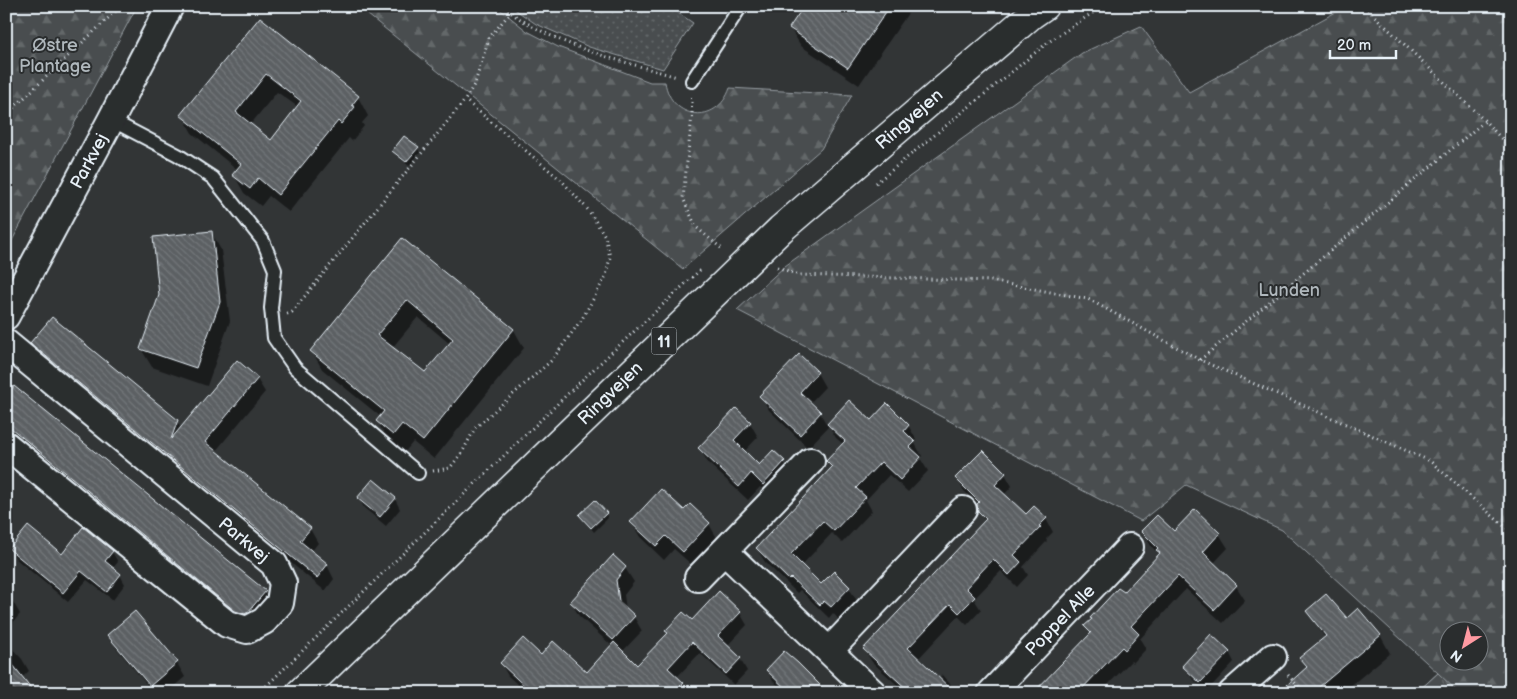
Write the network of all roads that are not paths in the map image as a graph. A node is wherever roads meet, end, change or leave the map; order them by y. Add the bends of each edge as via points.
1 (170, 6) edge
2 (725, 6) edge
3 (1034, 9) edge
4 (739, 10) edge
5 (692, 81) road end
6 (112, 120) junction
7 (6, 316) edge
8 (6, 344) edge
9 (6, 445) edge
10 (810, 460) dead end
11 (418, 473) road end
12 (963, 510) dead end
13 (1130, 547) dead end
14 (724, 551) junction
15 (698, 578) dead end
16 (829, 651) junction
17 (1273, 657) dead end
18 (300, 693) edge
19 (873, 693) edge
20 (991, 693) edge
21 (1232, 693) edge

1 - 6 street, Parkvej
2 - 4 lane
3 - 18 main road, Ringvejen / 11 via 781,229
4 - 5 lane
6 - 7 street, Parkvej
6 - 11 lane via 178,155 213,178 263,241 275,270 271,308 274,338 295,368
8 - 9 street, Parkvej via 274,564 283,583 280,603 264,621 247,630 227,624
10 - 14 street
12 - 16 street
13 - 20 street, Poppel Alle
14 - 15 street
14 - 16 street
16 - 19 street
17 - 21 street

